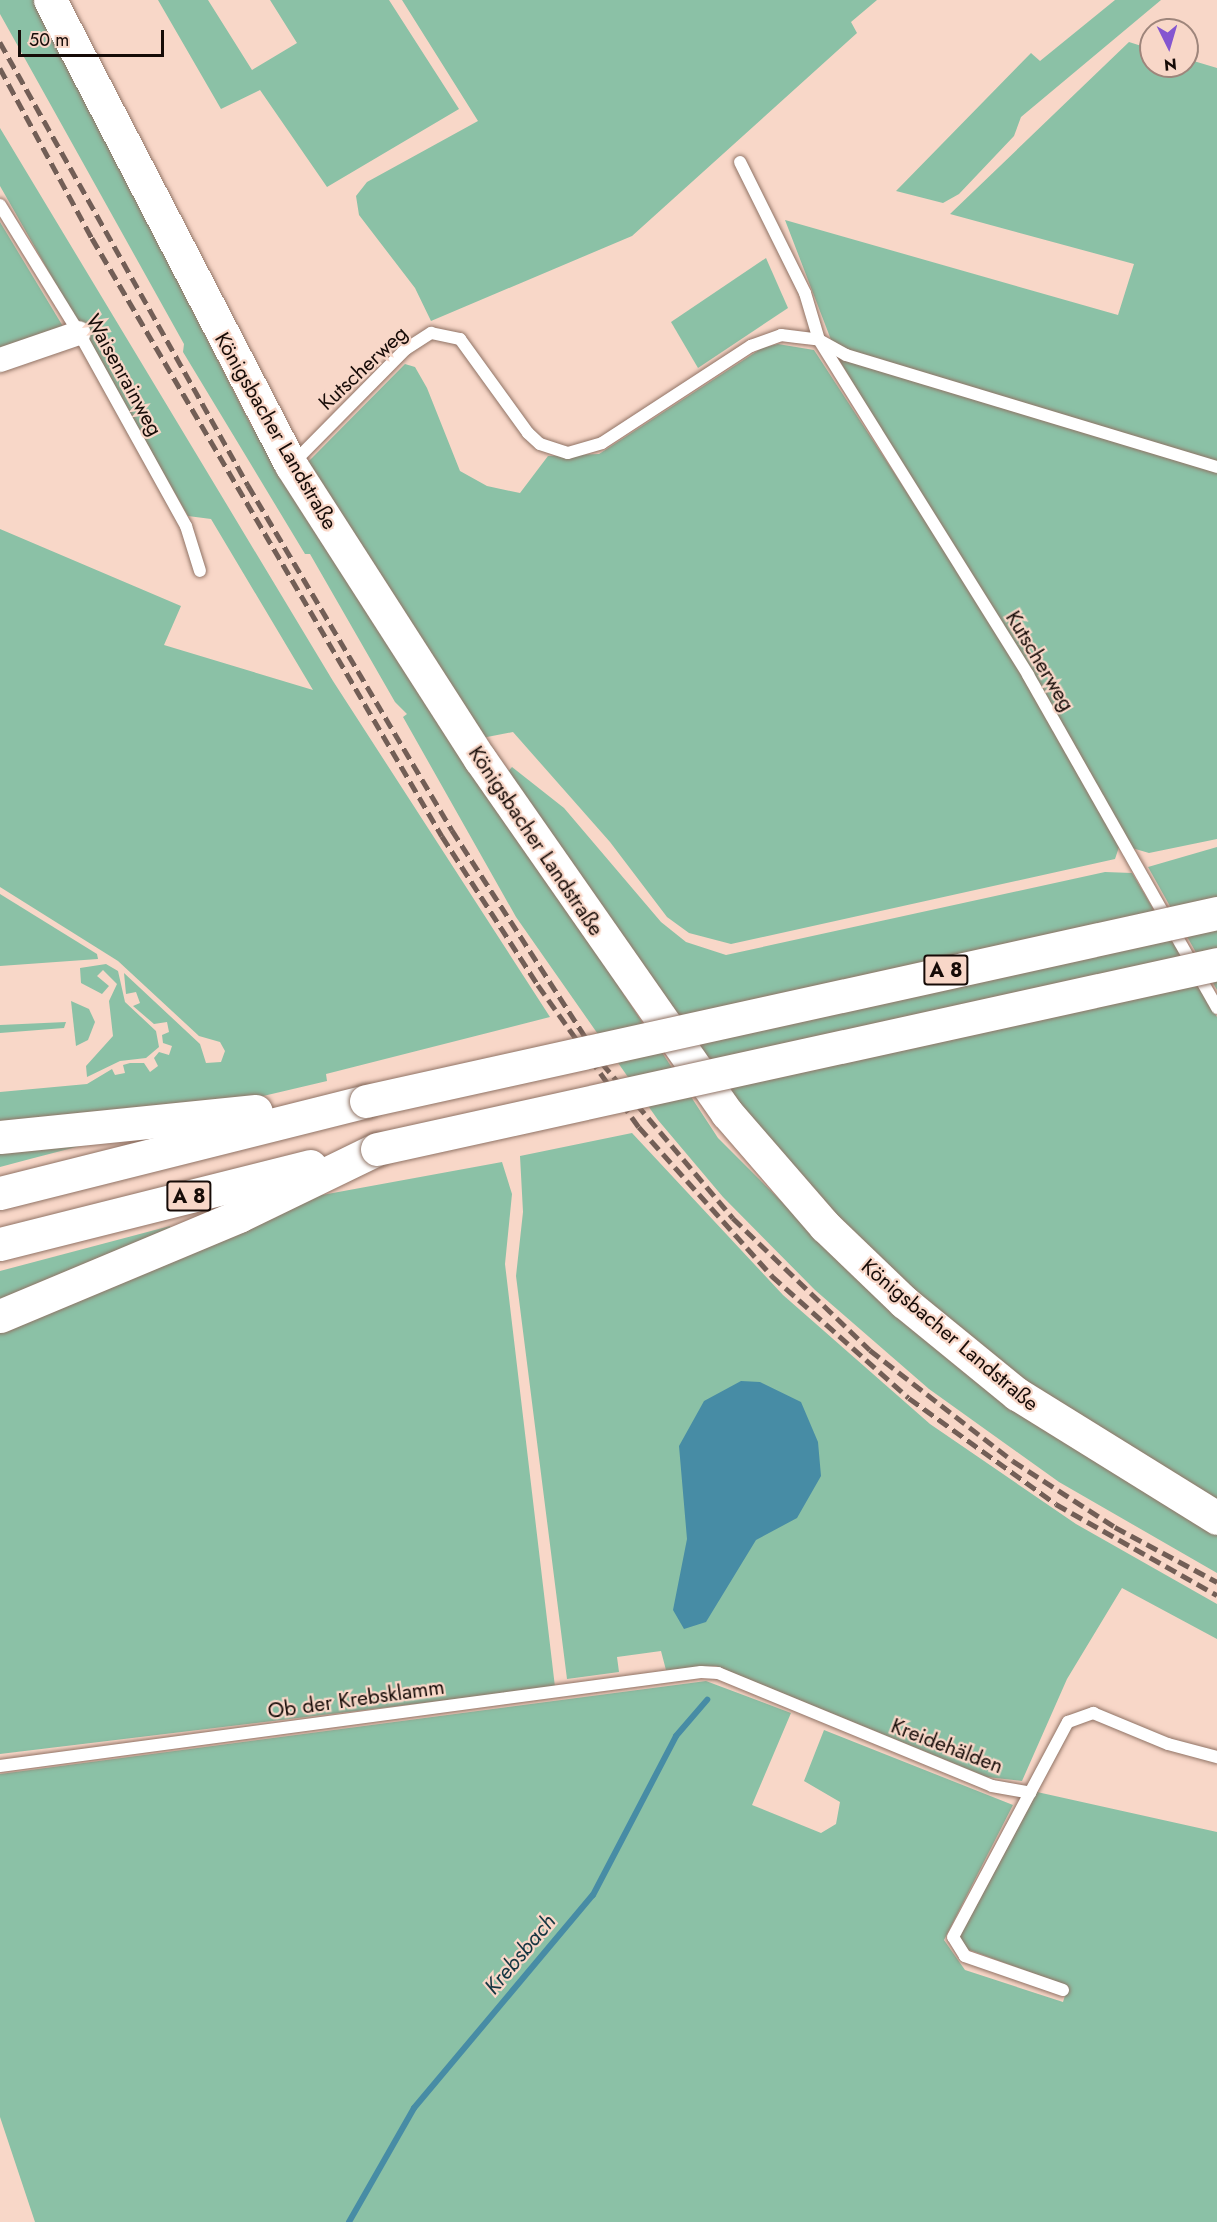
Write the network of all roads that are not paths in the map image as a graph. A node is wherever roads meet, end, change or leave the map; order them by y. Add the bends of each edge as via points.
1 (50, 0) edge
2 (740, 162) dead end
3 (0, 205) edge
4 (80, 333) junction
5 (819, 340) junction
6 (0, 360) edge
7 (291, 465) junction
8 (1217, 467) edge
9 (200, 571) dead end
10 (1217, 913) edge
11 (1217, 964) edge
12 (1217, 1008) edge
13 (366, 1101) junction
14 (0, 1137) edge
15 (377, 1149) junction
16 (0, 1193) edge
17 (0, 1244) edge
18 (0, 1316) edge
19 (1217, 1518) edge
20 (718, 1673) joint
21 (1217, 1757) edge
22 (0, 1766) edge
23 (1030, 1793) junction
24 (1063, 1990) dead end

1 - 7 main road, Königsbacher Landstraße
2 - 5 lane via 805,293
3 - 4 lane, Waisenrainweg
4 - 6 street
4 - 9 lane, Waisenrainweg via 186,526
5 - 7 lane, Kutscherweg via 767,339 602,443 568,453 540,444 528,433 460,339 430,333 406,350
5 - 8 lane, Kutscherweg via 846,355
5 - 12 lane, Kutscherweg via 1028,675
7 - 19 main road, Königsbacher Landstraße via 614,957 683,1055 782,1179 904,1302 1009,1388 1091,1444
10 - 13 main road, A 8, bridge
11 - 15 main road, A 8, bridge
13 - 14 main road
13 - 16 main road, A 8
15 - 17 main road, A 8
15 - 18 main road via 239,1216
20 - 22 lane, Ob der Krebsklamm
20 - 23 lane, Kreidehälden via 992,1786
21 - 23 lane via 1083,1713 1068,1722
23 - 24 lane via 957,1927 954,1943 965,1956

